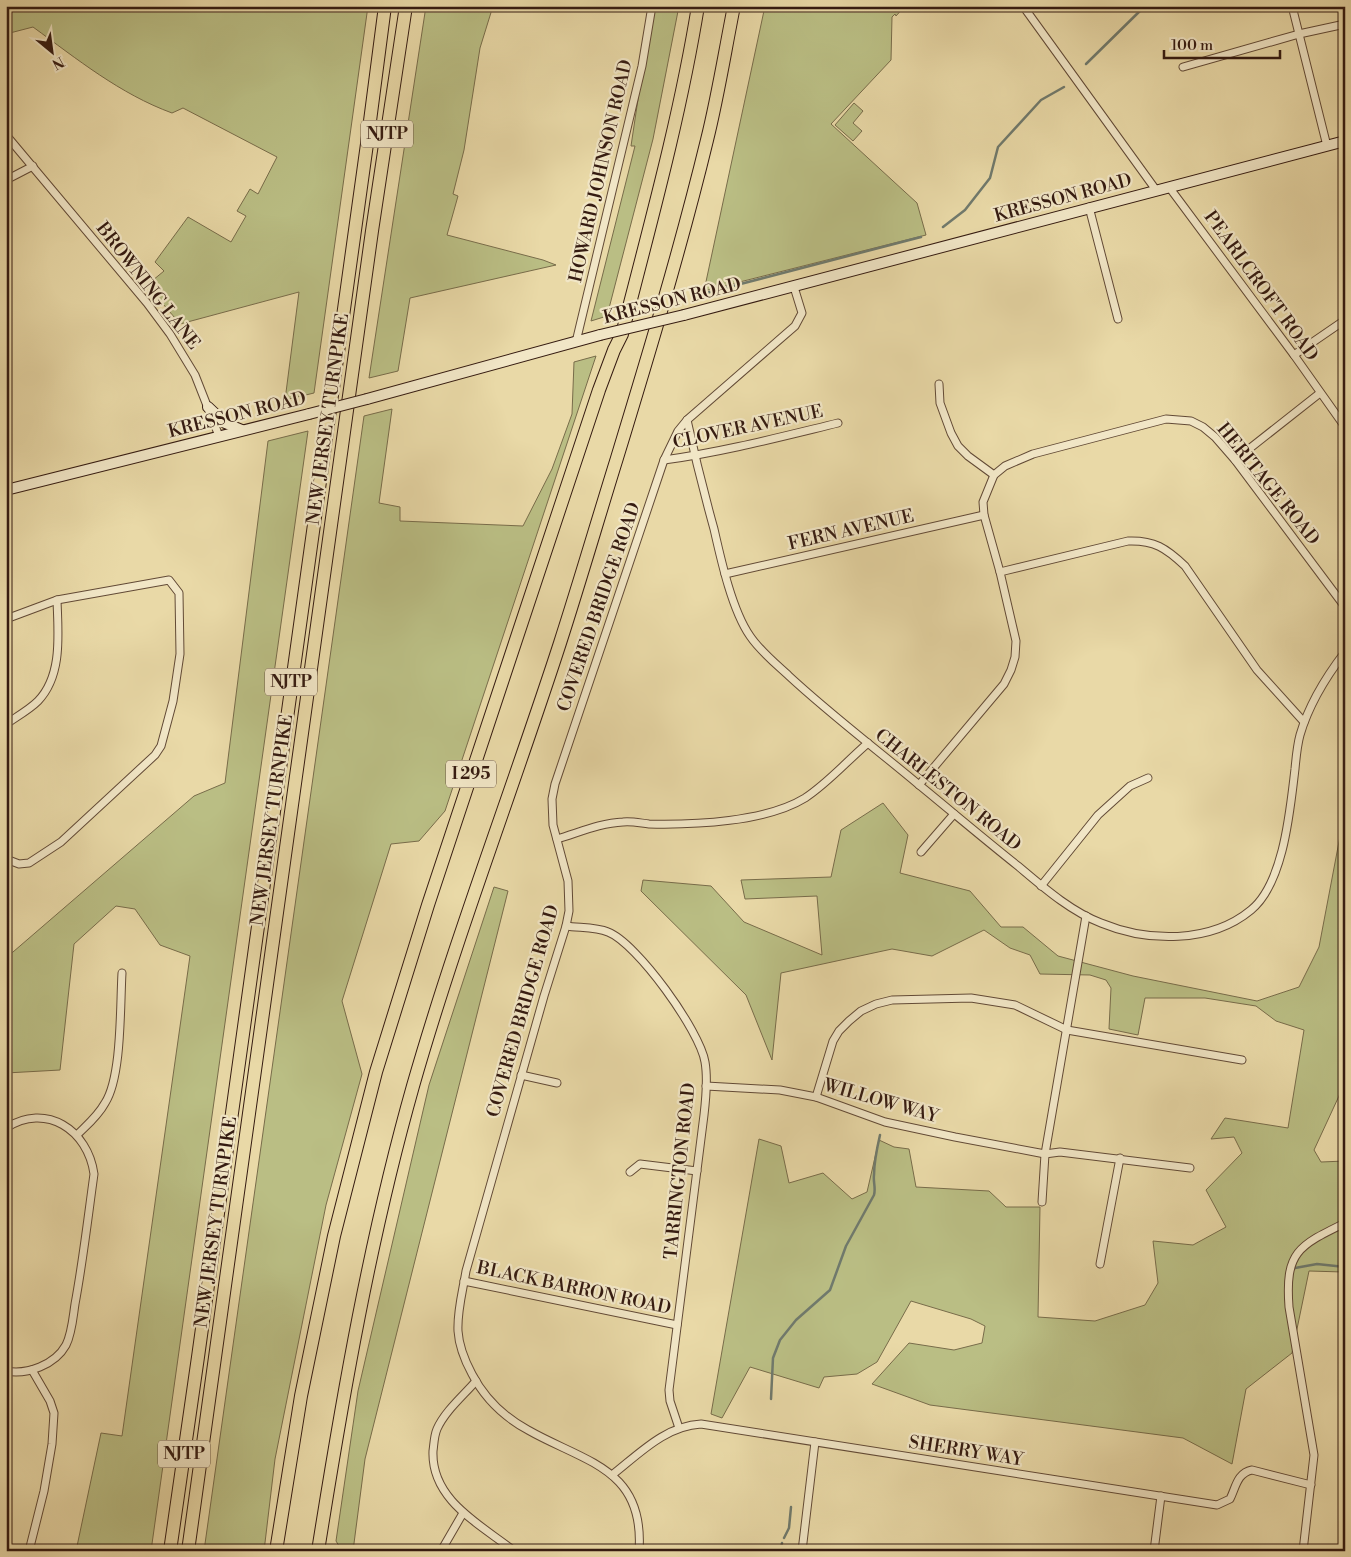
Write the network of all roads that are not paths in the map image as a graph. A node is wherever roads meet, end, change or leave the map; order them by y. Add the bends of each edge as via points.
1 (385, 6) edge
2 (406, 6) edge
3 (410, 6) edge
4 (652, 6) edge
5 (698, 6) edge
6 (734, 6) edge
7 (1023, 6) edge
8 (1292, 6) edge
9 (1345, 24) edge
10 (1299, 34) junction
11 (402, 37) junction
12 (1183, 66) dead end
13 (6, 135) edge
14 (1345, 141) edge
15 (1327, 146) junction
16 (33, 166) junction
17 (6, 180) edge
18 (1169, 186) junction
19 (1156, 190) junction
20 (1089, 207) junction
21 (794, 287) junction
22 (1118, 319) dead end
23 (1345, 320) edge
24 (576, 342) junction
25 (1294, 355) junction
26 (939, 384) dead end
27 (1320, 393) junction
28 (208, 407) junction
29 (687, 420) junction
30 (838, 423) dead end
31 (1345, 427) edge
32 (243, 431) junction
33 (219, 436) junction
34 (695, 456) junction
35 (664, 460) junction
36 (1235, 460) junction
37 (994, 475) junction
38 (6, 490) edge
39 (984, 515) junction
40 (1000, 572) junction
41 (725, 574) junction
42 (57, 600) junction
43 (1345, 608) edge
44 (6, 619) edge
45 (1345, 652) edge
46 (1304, 722) junction
47 (6, 724) edge
48 (868, 743) junction
49 (1148, 778) dead end
50 (919, 785) junction
51 (954, 814) junction
52 (557, 839) junction
53 (921, 852) dead end
54 (6, 859) edge
55 (1041, 886) junction
56 (1086, 916) junction
57 (566, 926) junction
58 (122, 973) dead end
59 (1067, 1030) junction
60 (1242, 1060) dead end
61 (521, 1075) junction
62 (557, 1083) dead end
63 (706, 1086) junction
64 (816, 1097) junction
65 (6, 1128) edge
66 (77, 1135) junction
67 (1045, 1154) junction
68 (1120, 1158) junction
69 (1190, 1168) dead end
70 (696, 1171) junction
71 (630, 1172) dead end
72 (1042, 1202) dead end
73 (1345, 1223) edge
74 (1100, 1264) dead end
75 (464, 1281) junction
76 (677, 1325) junction
77 (32, 1370) junction
78 (6, 1371) edge
79 (476, 1381) junction
80 (678, 1428) junction
81 (815, 1442) junction
82 (612, 1475) junction
83 (1311, 1485) junction
84 (1161, 1496) junction
85 (463, 1513) junction
86 (29, 1551) edge
87 (170, 1551) edge
88 (188, 1551) edge
89 (276, 1551) edge
90 (318, 1551) edge
91 (441, 1551) edge
92 (514, 1551) edge
93 (639, 1551) edge
94 (802, 1551) edge
95 (1154, 1551) edge
96 (1303, 1551) edge

1 - 87 highway, NEW JERSEY TURNPIKE / NJTP
2 - 11 highway, NEW JERSEY TURNPIKE / NJTP
3 - 11 highway
4 - 24 street, HOWARD JOHNSON ROAD via 642,66
5 - 89 highway, I 295 via 689,62 622,334 599,390 376,1072 334,1236 300,1396
6 - 90 highway, I 295 via 708,138 638,390 559,644 445,981 413,1088 381,1209 358,1320
7 - 19 street
8 - 10 street
9 - 10 street
10 - 12 street
10 - 15 street
11 - 88 highway, NEW JERSEY TURNPIKE / NJTP via 372,230
13 - 16 street, BROWNING LANE
14 - 15 street, KRESSON ROAD
15 - 18 street, KRESSON ROAD
16 - 17 street
16 - 28 street, BROWNING LANE via 170,334 196,376
18 - 19 street, KRESSON ROAD
18 - 25 street, PEARLCROFT ROAD
19 - 20 street, KRESSON ROAD
20 - 21 street, KRESSON ROAD
20 - 22 street
21 - 24 street, KRESSON ROAD, bridge
21 - 29 street, COVERED BRIDGE ROAD via 802,313 795,326
23 - 25 street
24 - 32 street, KRESSON ROAD, bridge
25 - 27 street, PEARLCROFT ROAD
26 - 37 street via 940,403 958,446
27 - 31 street, PEARLCROFT ROAD
27 - 36 street
28 - 32 street via 225,423
28 - 33 street, BROWNING LANE
29 - 34 street, CHARLESTON ROAD
29 - 35 street, COVERED BRIDGE ROAD
30 - 34 street, CLOVER AVENUE
32 - 33 street, KRESSON ROAD
33 - 38 street, KRESSON ROAD
34 - 35 street, CLOVER AVENUE
34 - 41 street, CHARLESTON ROAD
35 - 52 street, COVERED BRIDGE ROAD via 555,784 551,809
36 - 37 street, HERITAGE ROAD via 1203,427 1191,421 1166,418 1034,454 1005,466
36 - 43 street, HERITAGE ROAD
37 - 39 street via 983,502
39 - 40 street
39 - 41 street, FERN AVENUE
40 - 46 street via 1128,541 1143,540 1156,544 1184,566 1257,670
40 - 50 street via 1016,640 1011,670 1004,684
41 - 48 street, CHARLESTON ROAD via 746,629 762,651
42 - 44 street
42 - 47 street via 58,647 54,671 37,702
42 - 54 street via 169,580 179,593 178,680 161,746 155,755 61,842 29,863 19,864
45 - 46 street, CHARLESTON ROAD via 1315,696
46 - 56 street, CHARLESTON ROAD via 1278,865 1267,892 1252,910 1207,933 1180,937 1126,932
48 - 50 street, CHARLESTON ROAD
48 - 52 street via 820,786 784,808 712,822 610,823
49 - 55 street via 1130,786 1098,815
50 - 51 street, CHARLESTON ROAD
51 - 53 street
51 - 55 street, CHARLESTON ROAD
52 - 57 street, COVERED BRIDGE ROAD via 570,897
55 - 56 street, CHARLESTON ROAD
56 - 59 street
57 - 61 street, COVERED BRIDGE ROAD
57 - 63 street, TARRINGTON ROAD via 608,932 625,943 652,971 701,1048
58 - 66 street via 118,1048 112,1088 96,1116
59 - 60 street
59 - 64 street via 1015,1005 971,998 892,1000 876,1004 855,1016 833,1041
59 - 67 street
61 - 62 street
61 - 75 street, COVERED BRIDGE ROAD
63 - 64 street, WILLOW WAY via 780,1090
63 - 70 street, TARRINGTON ROAD
64 - 67 street, WILLOW WAY via 884,1122
65 - 66 street via 30,1118 43,1118 61,1124
66 - 77 street via 86,1149 94,1174 69,1337 58,1354
67 - 68 street, WILLOW WAY via 1060,1152
67 - 72 street
68 - 69 street, WILLOW WAY
68 - 74 street
70 - 71 street via 640,1164
70 - 76 street, TARRINGTON ROAD
73 - 83 street via 1313,1239 1299,1251 1291,1264 1287,1282 1314,1455
75 - 76 street, BLACK BARRON ROAD
75 - 79 street, COVERED BRIDGE ROAD via 459,1310 459,1345
76 - 80 street, TARRINGTON ROAD via 669,1390
77 - 78 street
77 - 86 street via 54,1413 44,1491
79 - 82 street, COVERED BRIDGE ROAD via 503,1414 528,1430 584,1456
79 - 85 street via 446,1414 434,1440 434,1470
80 - 81 street, SHERRY WAY via 701,1424
80 - 82 street, SHERRY WAY via 658,1438
81 - 84 street, SHERRY WAY
81 - 94 street
82 - 93 street, COVERED BRIDGE ROAD via 636,1510 640,1522
83 - 84 street, SHERRY WAY via 1252,1470 1240,1476 1230,1499 1217,1505
83 - 96 street
84 - 95 street
85 - 91 street
85 - 92 street

